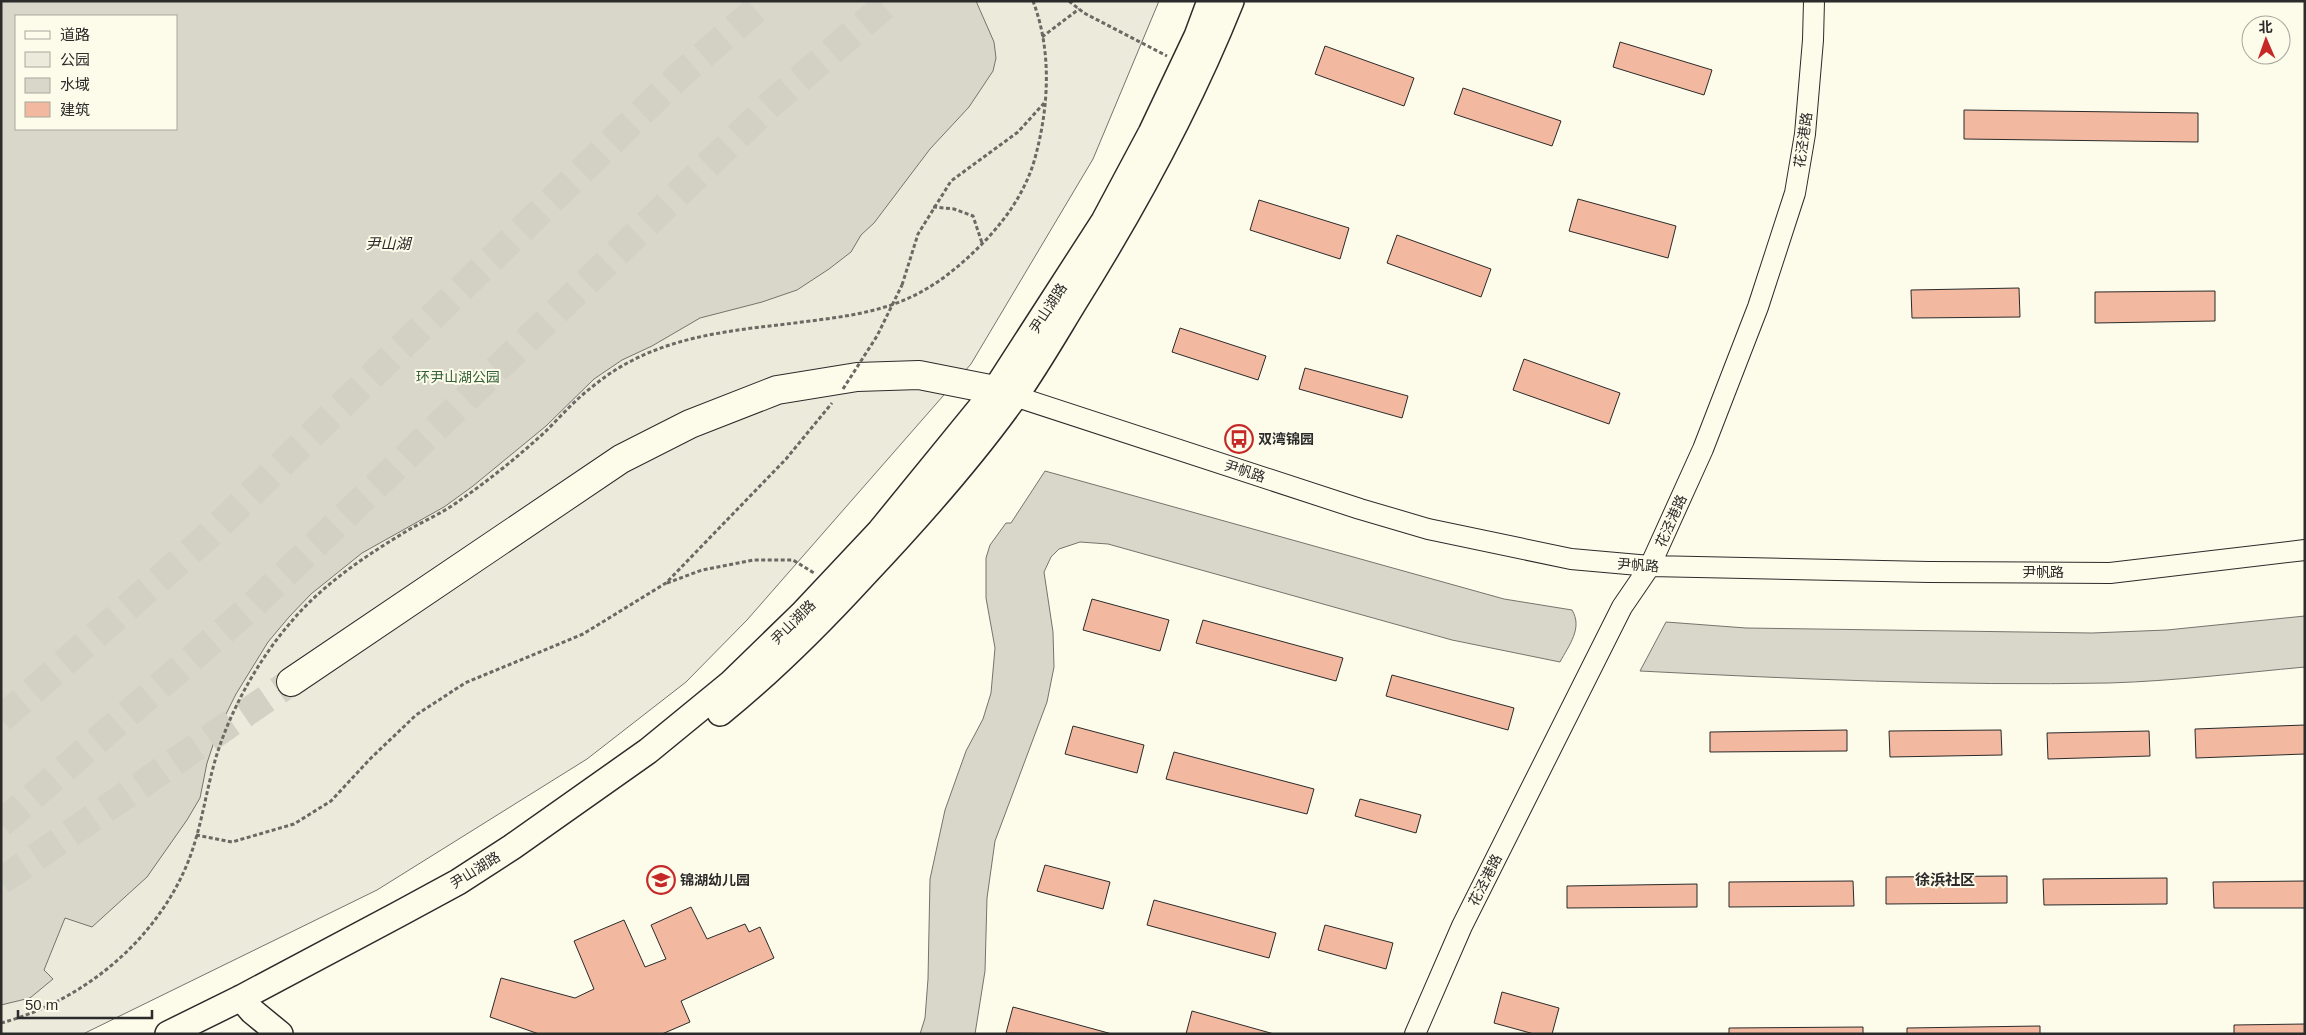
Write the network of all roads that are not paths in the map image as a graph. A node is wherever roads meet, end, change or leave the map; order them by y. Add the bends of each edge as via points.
1 (1210, 1) edge
2 (1231, 1) edge
3 (1814, 1) edge
4 (1006, 392) junction
5 (2305, 550) edge
6 (1650, 566) junction
7 (291, 682) tunnel mouth
8 (246, 1004) junction
9 (168, 1034) edge
10 (206, 1034) edge
11 (280, 1034) edge
12 (1415, 1034) edge

1 - 4 main road, 尹山湖路 via 1151,133
2 - 4 main road, 尹山湖路 via 1168,139 1121,227
3 - 6 street, 花泾港路 via 1805,134 1795,193 1758,307 1703,449
4 - 6 street, 尹帆路 via 1428,529 1571,559
4 - 7 highway via 919,375 857,377 777,390 690,424 621,459
4 - 8 main road, 尹山湖路 via 802,614 730,683 648,751 576,804 458,882
4 - 8 main road, 尹山湖路 via 901,535 824,618 752,687 669,755 598,808 428,918
5 - 6 street, 尹帆路 via 2110,573
6 - 12 street, 花泾港路 via 1617,616 1462,926
8 - 9 main road, 尹山湖路
8 - 10 main road, 尹山湖路
8 - 11 main road

